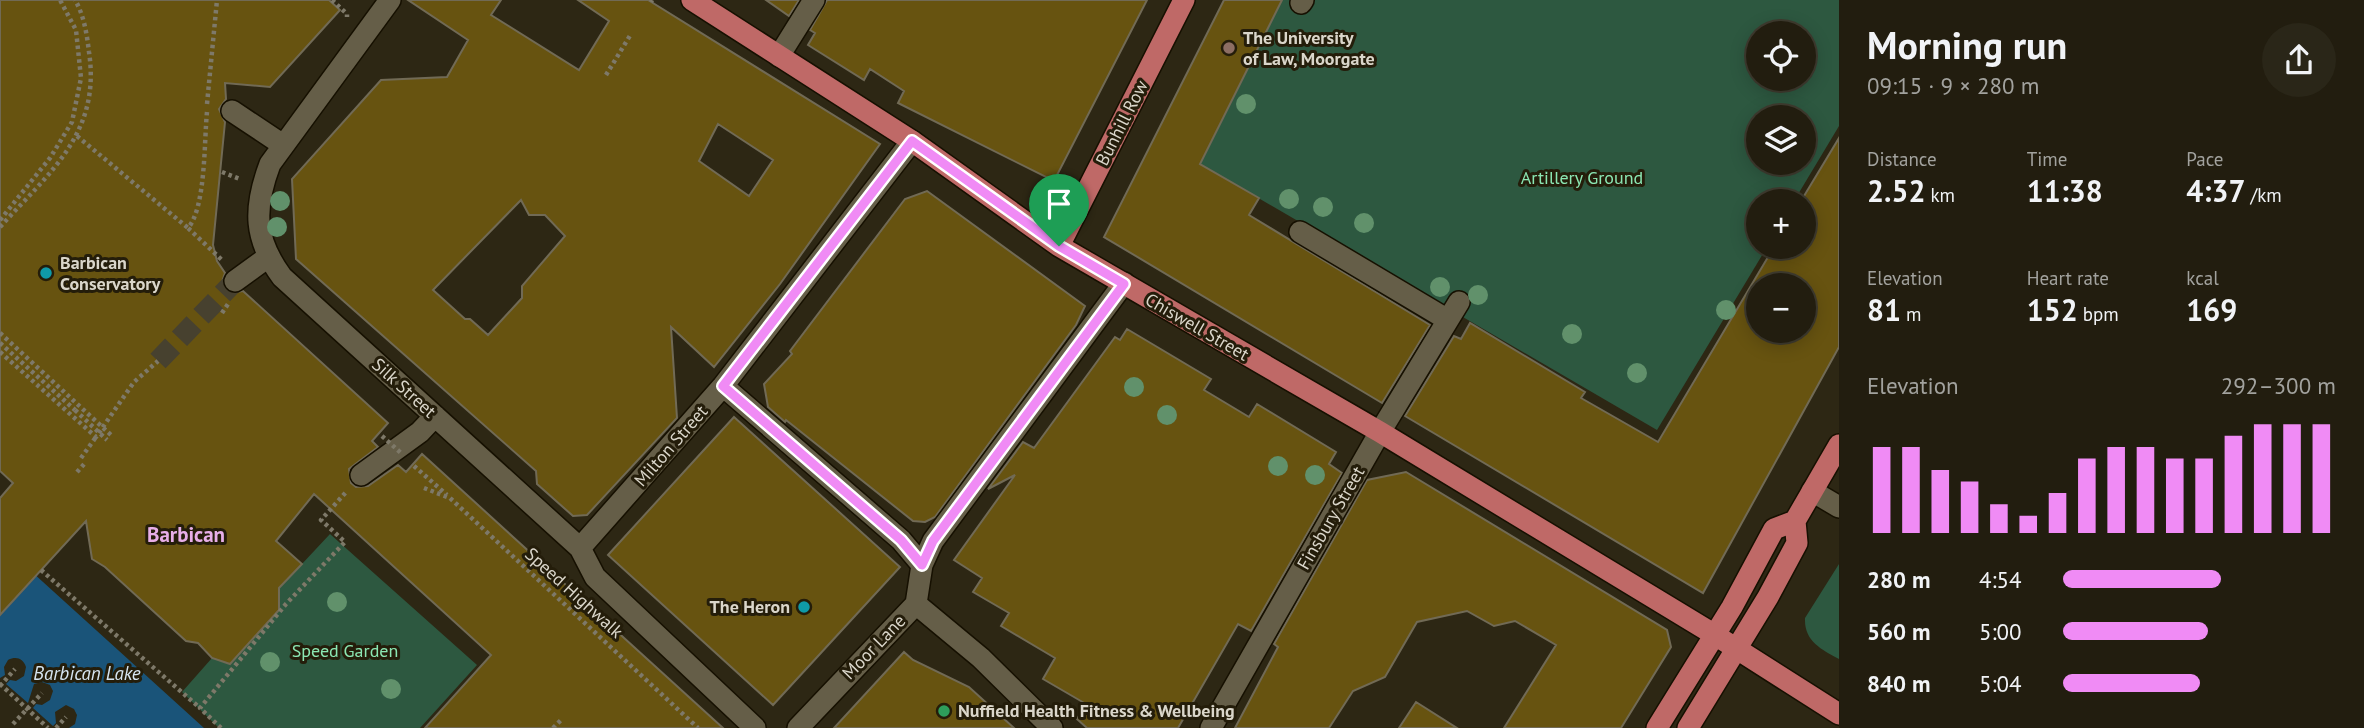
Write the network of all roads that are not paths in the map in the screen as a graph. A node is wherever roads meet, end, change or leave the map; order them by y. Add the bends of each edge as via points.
1 (390, 0) edge
2 (692, 0) edge
3 (814, 0) edge
4 (1184, 0) edge
5 (779, 57) junction
6 (232, 111) dead end
7 (912, 141) junction
8 (283, 145) junction
9 (1300, 232) dead end
10 (1059, 246) junction
11 (268, 257) junction
12 (231, 272) tunnel mouth
13 (1124, 284) junction
14 (723, 386) junction
15 (435, 416) junction
16 (1380, 432) junction
17 (1839, 445) edge
18 (361, 475) road end
19 (1817, 483) junction
20 (1839, 507) edge
21 (1795, 521) junction
22 (580, 548) junction
23 (922, 565) junction
24 (916, 604) junction
25 (1715, 635) junction
26 (1738, 649) junction
27 (1839, 714) edge
28 (755, 728) edge
29 (798, 728) edge
30 (1052, 728) edge
31 (1211, 728) edge
32 (1657, 728) edge
33 (1688, 728) edge

1 - 8 street, Silk Street
2 - 5 main road, Chiswell Street
3 - 5 street
4 - 10 main road, Bunhill Row
5 - 7 main road, Chiswell Street
6 - 8 street
7 - 10 main road, Chiswell Street
7 - 14 street, Milton Street
8 - 11 street, Silk Street via 261,187 257,217
9 - 16 street, Finsbury Street via 1453,311
10 - 13 main road, Chiswell Street
11 - 12 street
11 - 15 street, Silk Street via 282,277
13 - 16 main road, Chiswell Street
13 - 23 street, Moor Lane via 933,541
14 - 22 street, Milton Street
14 - 23 street via 901,540
15 - 18 street
15 - 22 street, Silk Street
16 - 25 main road, Chiswell Street
16 - 31 street, Finsbury Street
17 - 19 main road
19 - 20 street
19 - 21 main road
21 - 25 main road via 1774,529
21 - 26 main road via 1797,543
22 - 28 street, Silk Street via 595,577
23 - 24 street, Moor Lane
24 - 29 street, Moor Lane
24 - 30 street
25 - 26 main road, Chiswell Street
25 - 32 main road
26 - 27 main road, Chiswell Street
26 - 33 main road

